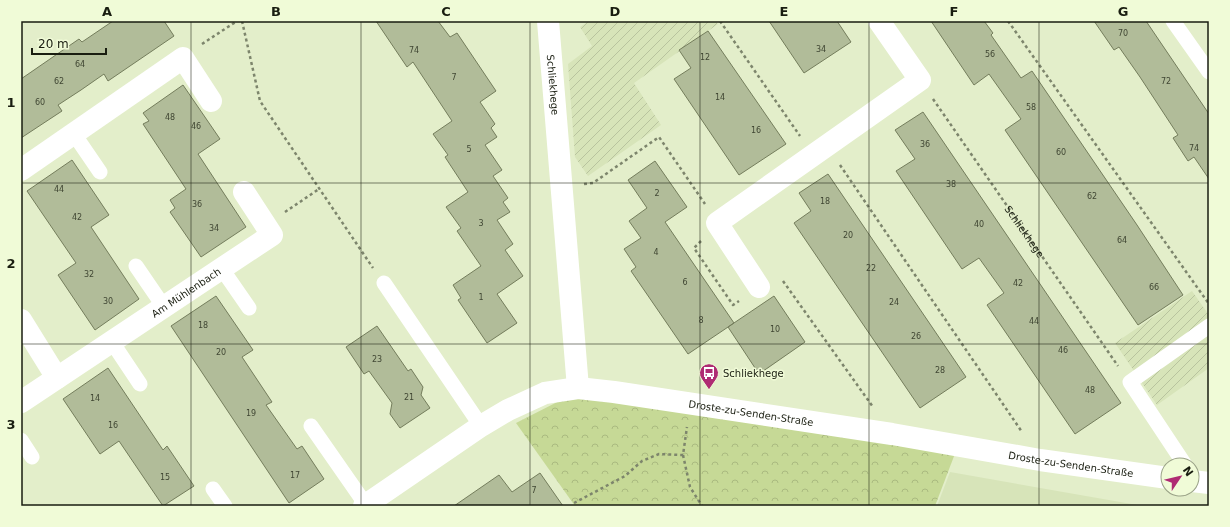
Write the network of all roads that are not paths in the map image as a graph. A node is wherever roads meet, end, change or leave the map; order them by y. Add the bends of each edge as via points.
1 (548, 21) edge
2 (879, 21) edge
3 (1173, 21) edge
4 (1209, 72) edge
5 (211, 101) dead end
6 (74, 134) junction
7 (21, 170) edge
8 (100, 172) dead end
9 (244, 192) dead end
10 (136, 266) dead end
11 (222, 269) junction
12 (384, 283) road end
13 (759, 288) dead end
14 (164, 307) junction
15 (249, 308) dead end
16 (21, 320) edge
17 (1209, 326) edge
18 (112, 342) junction
19 (57, 378) junction
20 (140, 384) dead end
21 (578, 388) junction
22 (21, 402) edge
23 (311, 426) dead end
24 (481, 426) junction
25 (21, 440) edge
26 (32, 457) dead end
27 (1181, 457) edge
28 (1160, 477) edge
29 (213, 489) dead end
30 (365, 505) edge
31 (225, 506) edge

1 - 21 street, Schliekhege
2 - 13 street via 920,80 717,223
3 - 4 lane
5 - 6 street via 183,58
6 - 7 street
6 - 8 lane
9 - 11 street, Am Mühlenbach via 272,235
10 - 14 lane
11 - 14 street, Am Mühlenbach
11 - 15 lane
12 - 24 lane
14 - 18 street, Am Mühlenbach
16 - 19 street
17 - 27 lane via 1130,382
18 - 19 street, Am Mühlenbach
18 - 20 lane
19 - 22 street, Am Mühlenbach
21 - 24 street, Droste-zu-Senden-Straße via 545,393
21 - 28 street, Droste-zu-Senden-Straße via 880,432 1040,460
23 - 30 lane
24 - 30 street, Droste-zu-Senden-Straße
25 - 26 lane
29 - 31 lane

